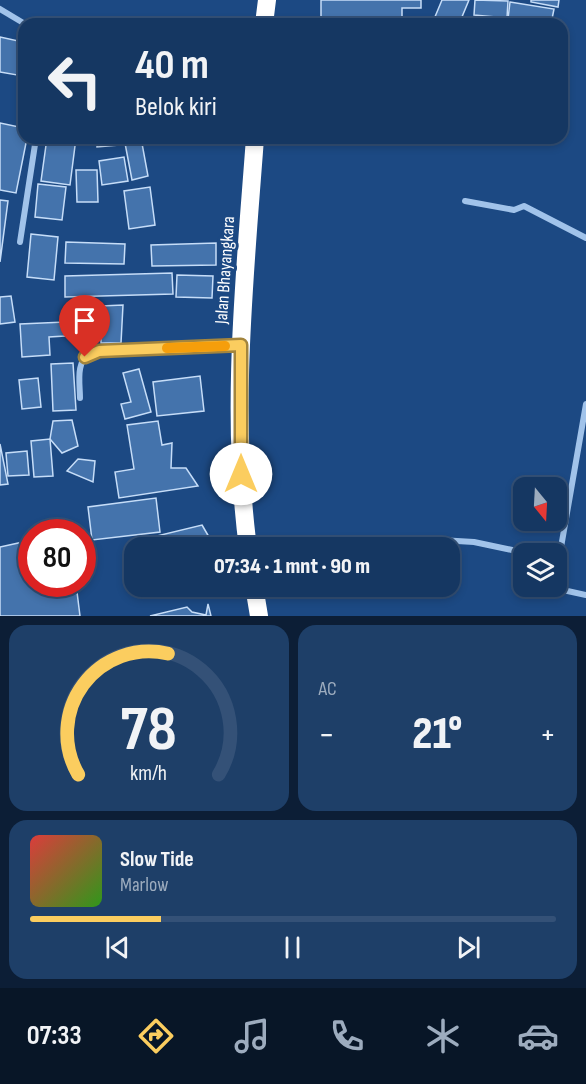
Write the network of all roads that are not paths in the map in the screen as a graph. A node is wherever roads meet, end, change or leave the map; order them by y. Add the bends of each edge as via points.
1 (267, 0) edge
2 (0, 9) edge
3 (265, 18) edge
4 (18, 20) edge
5 (35, 144) edge
6 (255, 144) edge
7 (465, 201) dead end
8 (586, 238) edge
9 (20, 242) dead end
10 (241, 345) junction
11 (80, 398) dead end
12 (586, 404) edge
13 (247, 537) edge
14 (460, 541) edge
15 (561, 543) edge
16 (513, 550) edge
17 (567, 591) edge
18 (586, 595) edge
19 (256, 597) edge
20 (259, 616) edge

1 - 3 highway
2 - 4 street
5 - 9 street
6 - 10 highway, Jalan Bhayangkara
7 - 8 street via 514,210 524,206
10 - 11 street via 91,353 80,367
10 - 13 highway, Jalan Bhayangkara via 241,493
12 - 15 street
14 - 16 street
17 - 18 street
19 - 20 highway

